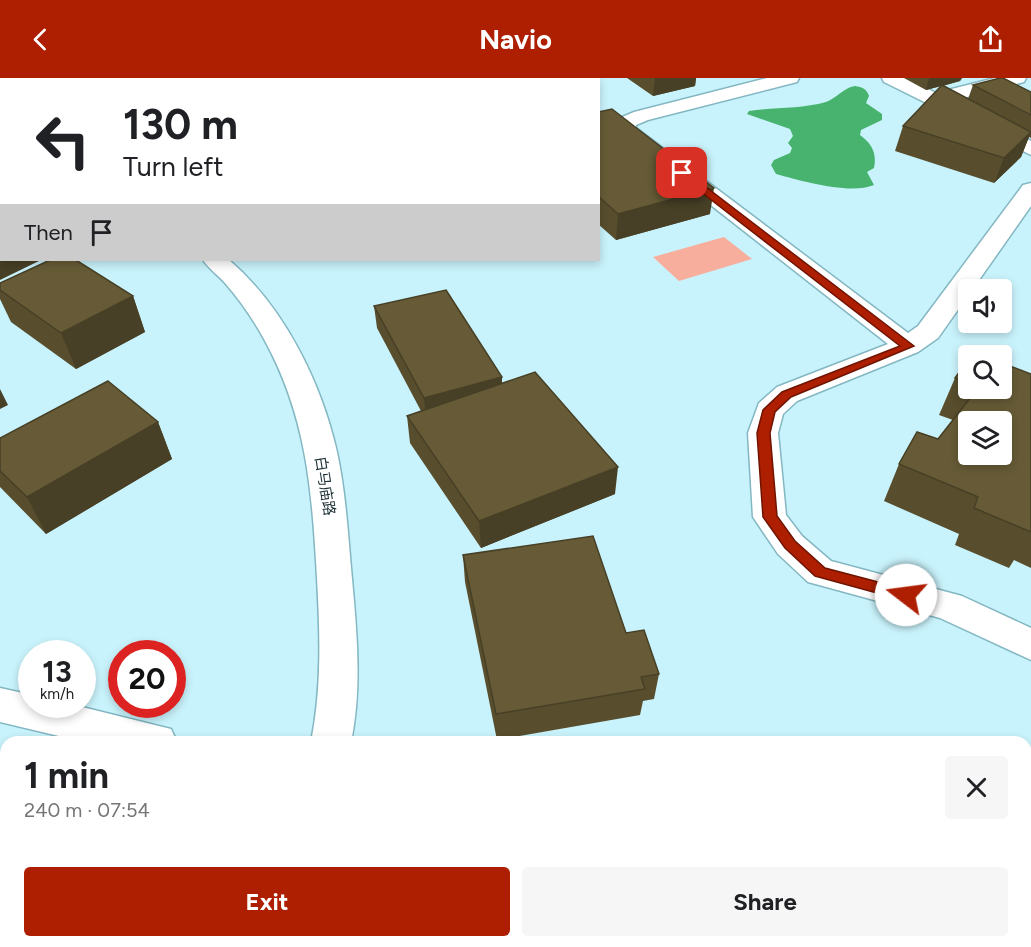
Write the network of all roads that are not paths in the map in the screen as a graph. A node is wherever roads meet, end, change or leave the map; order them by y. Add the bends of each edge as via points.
1 (790, 78) edge
2 (891, 78) edge
3 (1017, 78) edge
4 (937, 99) junction
5 (1031, 149) edge
6 (1031, 190) edge
7 (216, 261) edge
8 (908, 346) junction
9 (1031, 645) edge
10 (0, 705) edge
11 (132, 736) edge
12 (332, 736) edge

1 - 8 street via 713,90 640,116 627,122 625,130
2 - 4 street
3 - 4 street
4 - 5 street
6 - 8 street via 928,332
7 - 12 street, 白马庙路 via 258,306 291,365 317,434 330,511 340,669
8 - 9 street via 787,394 770,410 763,433 770,517 790,545 820,572 949,606
10 - 11 street

